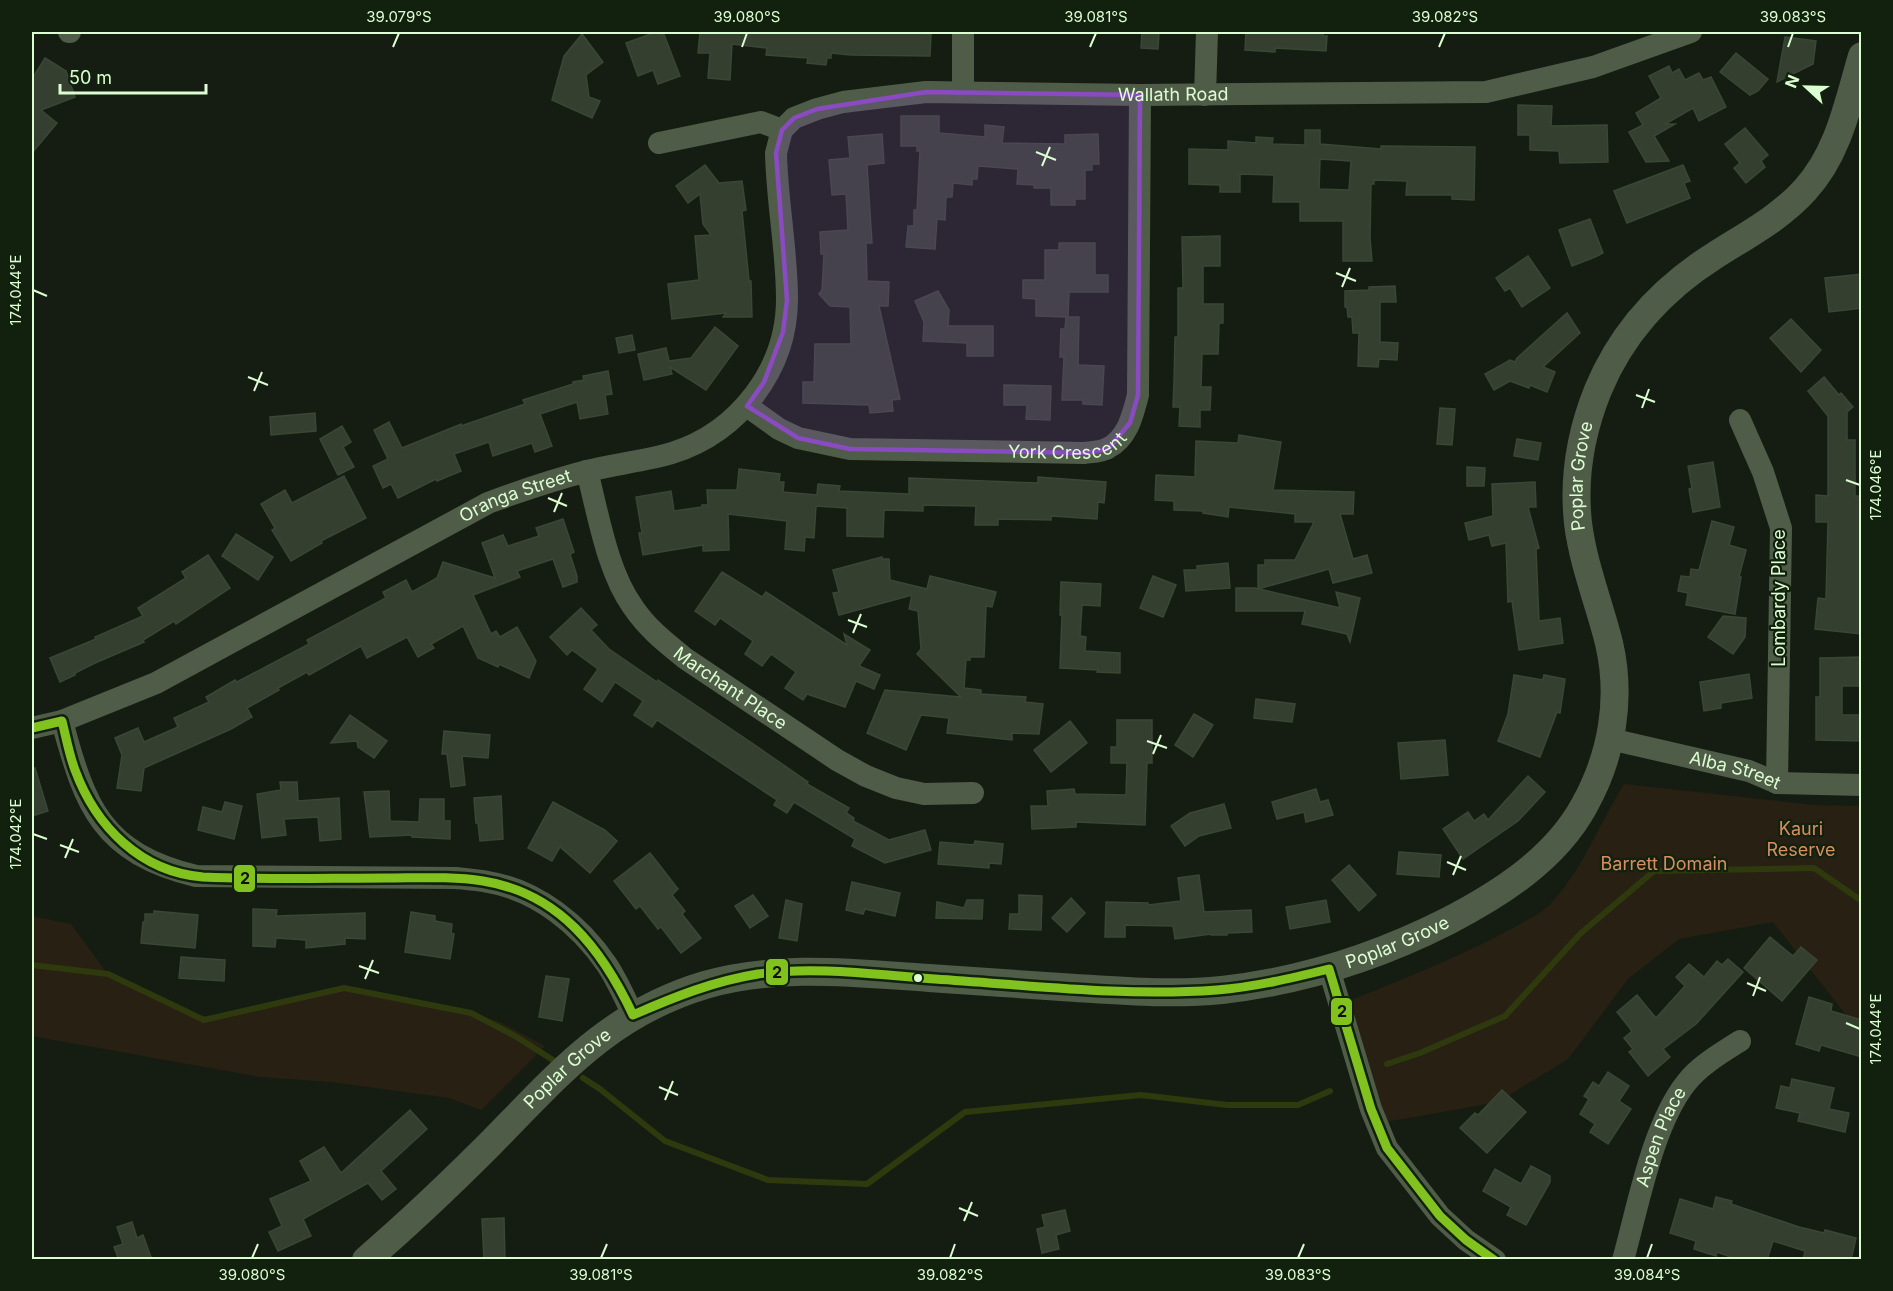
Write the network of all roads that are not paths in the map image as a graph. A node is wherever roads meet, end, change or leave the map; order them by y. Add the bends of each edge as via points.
1 (963, 32) edge
2 (1207, 32) edge
3 (1691, 32) edge
4 (1862, 56) edge
5 (963, 92) junction
6 (1140, 95) junction
7 (1205, 95) junction
8 (782, 130) junction
9 (659, 143) dead end
10 (747, 406) junction
11 (1740, 420) dead end
12 (587, 471) junction
13 (62, 722) junction
14 (32, 728) edge
15 (1610, 739) junction
16 (1777, 783) junction
17 (1862, 785) edge
18 (973, 793) dead end
19 (1329, 969) junction
20 (633, 1015) junction
21 (1740, 1041) dead end
22 (366, 1260) edge
23 (1495, 1260) edge
24 (1623, 1260) edge

1 - 5 street
2 - 7 street
3 - 7 street, Wallath Road via 1593,67 1486,92
4 - 15 street, Poplar Grove via 1824,167 1786,210 1666,291 1613,358 1590,410 1582,439 1576,495 1583,554 1615,679
5 - 6 street, Wallath Road
5 - 8 street, Wallath Road via 926,92 843,102 794,118
6 - 7 street, Wallath Road
6 - 10 street, York Crescent via 1138,394 1130,423 1108,449 1084,453 850,449 798,438
8 - 9 street via 761,122
8 - 10 street, Oranga Street via 776,162 787,300 783,332 764,382
10 - 12 street, Oranga Street via 704,439 672,453
11 - 16 street, Lombardy Place via 1763,472 1781,528
12 - 13 street, Oranga Street via 488,503 156,683
12 - 18 street, Marchant Place via 618,579 632,606 664,642 866,776 924,794
13 - 14 street, Oranga Street
13 - 20 street via 76,774 88,800 120,842 142,857 167,869 196,876 456,878 490,882 548,905 571,922 609,967
15 - 16 street, Alba Street via 1749,771
15 - 19 street, Poplar Grove via 1587,802 1573,825 1533,866 1508,885 1416,937
16 - 17 street, Alba Street
19 - 20 street, Poplar Grove via 1257,985 1179,992 800,971 707,984
19 - 23 street via 1371,1109 1387,1148 1440,1216
20 - 22 street, Poplar Grove via 566,1065 440,1193
21 - 24 street, Aspen Place via 1686,1083 1668,1112

